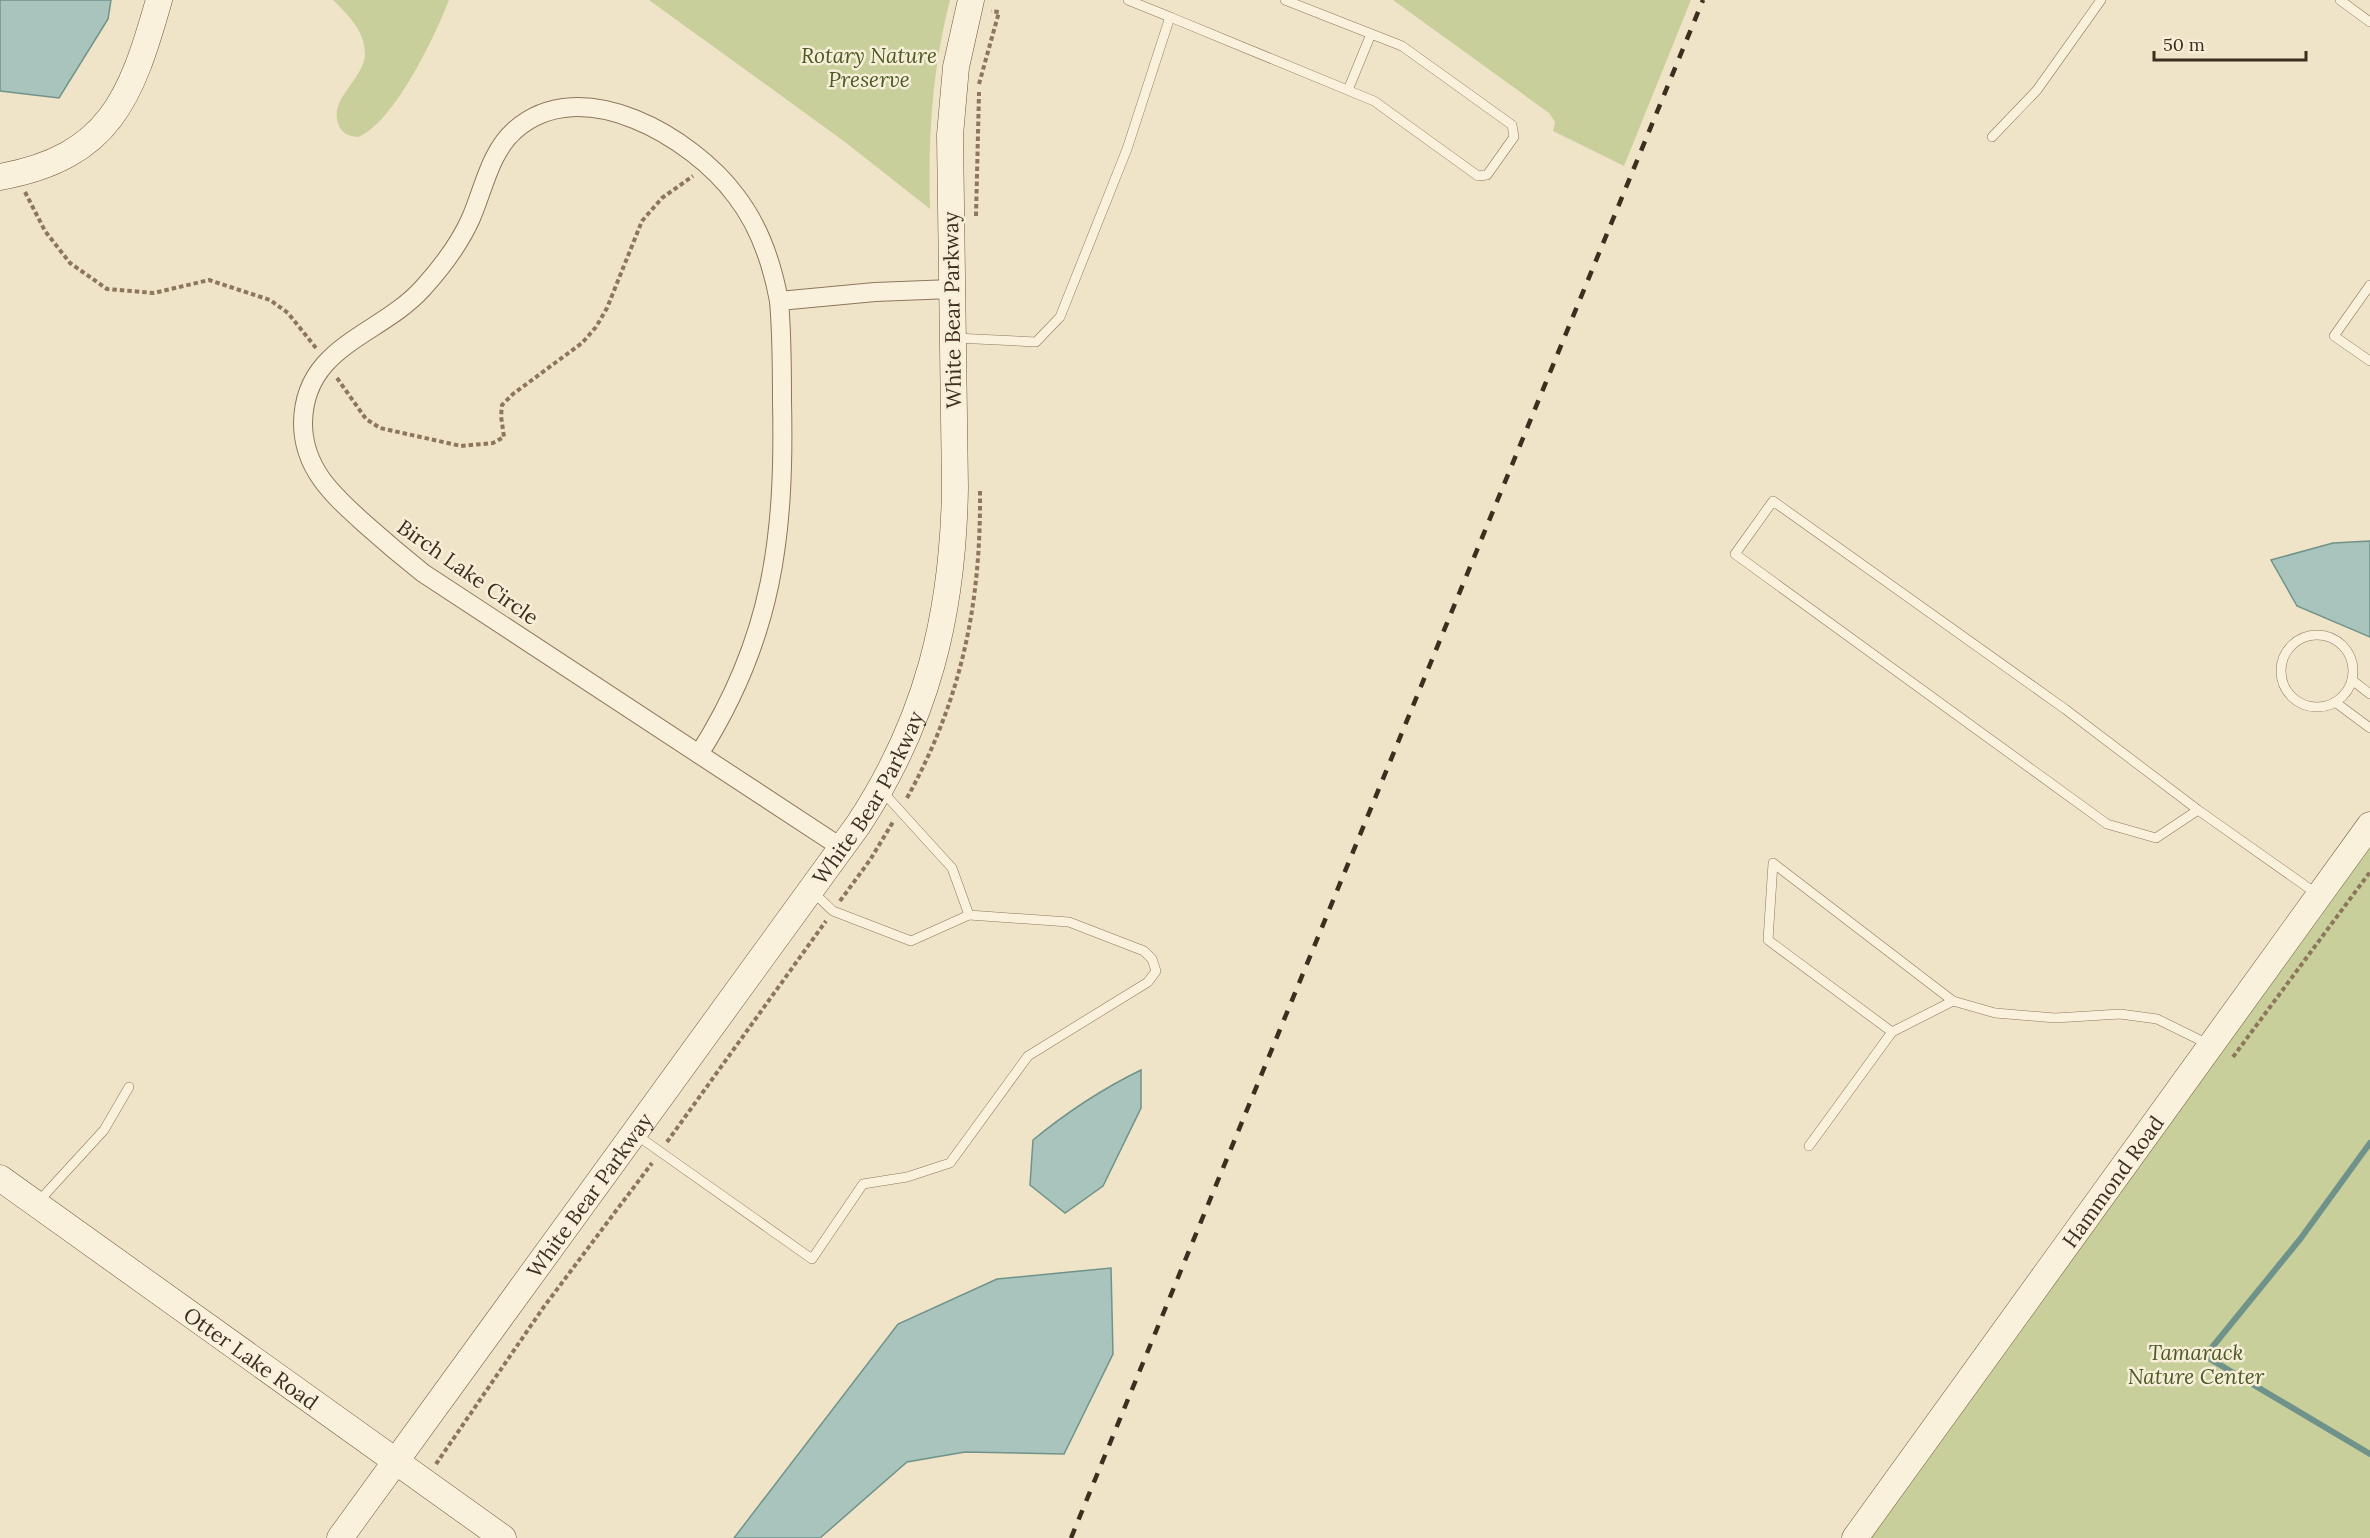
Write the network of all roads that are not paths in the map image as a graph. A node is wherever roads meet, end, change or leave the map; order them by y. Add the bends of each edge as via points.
1 (159, 0) edge
2 (971, 0) edge
3 (1128, 0) edge
4 (1285, 0) edge
5 (2101, 0) edge
6 (2340, 0) edge
7 (1170, 17) junction
8 (2370, 22) edge
9 (1371, 34) junction
10 (1348, 90) junction
11 (1992, 137) dead end
12 (8, 176) edge
13 (2370, 285) edge
14 (952, 289) junction
15 (779, 301) junction
16 (952, 338) junction
17 (2370, 361) edge
18 (2352, 680) junction
19 (2370, 694) edge
20 (2335, 702) junction
21 (2370, 728) edge
22 (699, 754) junction
23 (880, 789) junction
24 (2198, 810) junction
25 (2370, 825) edge
26 (842, 848) junction
27 (811, 890) junction
28 (2319, 896) junction
29 (969, 915) junction
30 (1953, 1001) junction
31 (1892, 1032) junction
32 (2210, 1046) junction
33 (129, 1087) dead end
34 (634, 1133) junction
35 (1809, 1146) dead end
36 (0, 1178) edge
37 (36, 1204) junction
38 (396, 1461) junction
39 (340, 1538) edge
40 (503, 1538) edge
41 (1855, 1538) edge

1 - 12 street via 142,59 115,115 72,152 46,165
2 - 14 street, White Bear Parkway via 956,67 952,112
3 - 7 lane
4 - 9 lane
5 - 11 lane via 2037,90
6 - 8 lane
7 - 10 lane
7 - 16 lane via 1127,149 1060,317 1036,342
9 - 10 lane
9 - 10 lane via 1402,46 1512,125 1514,137 1487,175 1478,176 1374,101
13 - 17 lane via 2334,336
14 - 15 street
14 - 16 street, White Bear Parkway
15 - 22 street, Birch Lake Circle via 783,452 776,553 766,602 745,666
15 - 22 street, Birch Lake Circle via 766,251 753,222 708,165 662,133 616,114 568,107 534,117 500,147 463,234 430,280 398,311 343,346 326,362 310,388 305,410 303,429 310,461 319,478 388,544 433,580
16 - 23 street, White Bear Parkway via 955,488 948,589 926,686
18 - 19 lane
18 - 20 lane
18 - 20 lane via 2350,656 2333,638 2309,636 2289,650 2282,672 2289,693 2308,705 2319,707
20 - 21 lane
22 - 26 street, Birch Lake Circle
23 - 26 street, White Bear Parkway
23 - 29 lane via 952,868
24 - 24 lane via 2156,838 2107,824 1735,554 1773,501 2065,709
24 - 28 lane
25 - 28 street, Hammond Road
26 - 27 street, White Bear Parkway
27 - 29 lane via 833,911 911,941
27 - 34 street, White Bear Parkway
28 - 32 street, Hammond Road
29 - 34 lane via 1069,922 1144,951 1156,971 1148,982 1028,1056 950,1163 907,1177 863,1184 812,1259
30 - 31 lane
30 - 31 lane via 1773,863 1768,940
30 - 32 lane via 1995,1012 2055,1018 2120,1014 2157,1019
31 - 35 lane
32 - 41 street, Hammond Road
33 - 37 lane via 104,1130
34 - 38 street, White Bear Parkway
36 - 37 street, Otter Lake Road
37 - 38 street, Otter Lake Road
38 - 39 street, White Bear Parkway
38 - 40 street, Otter Lake Road

